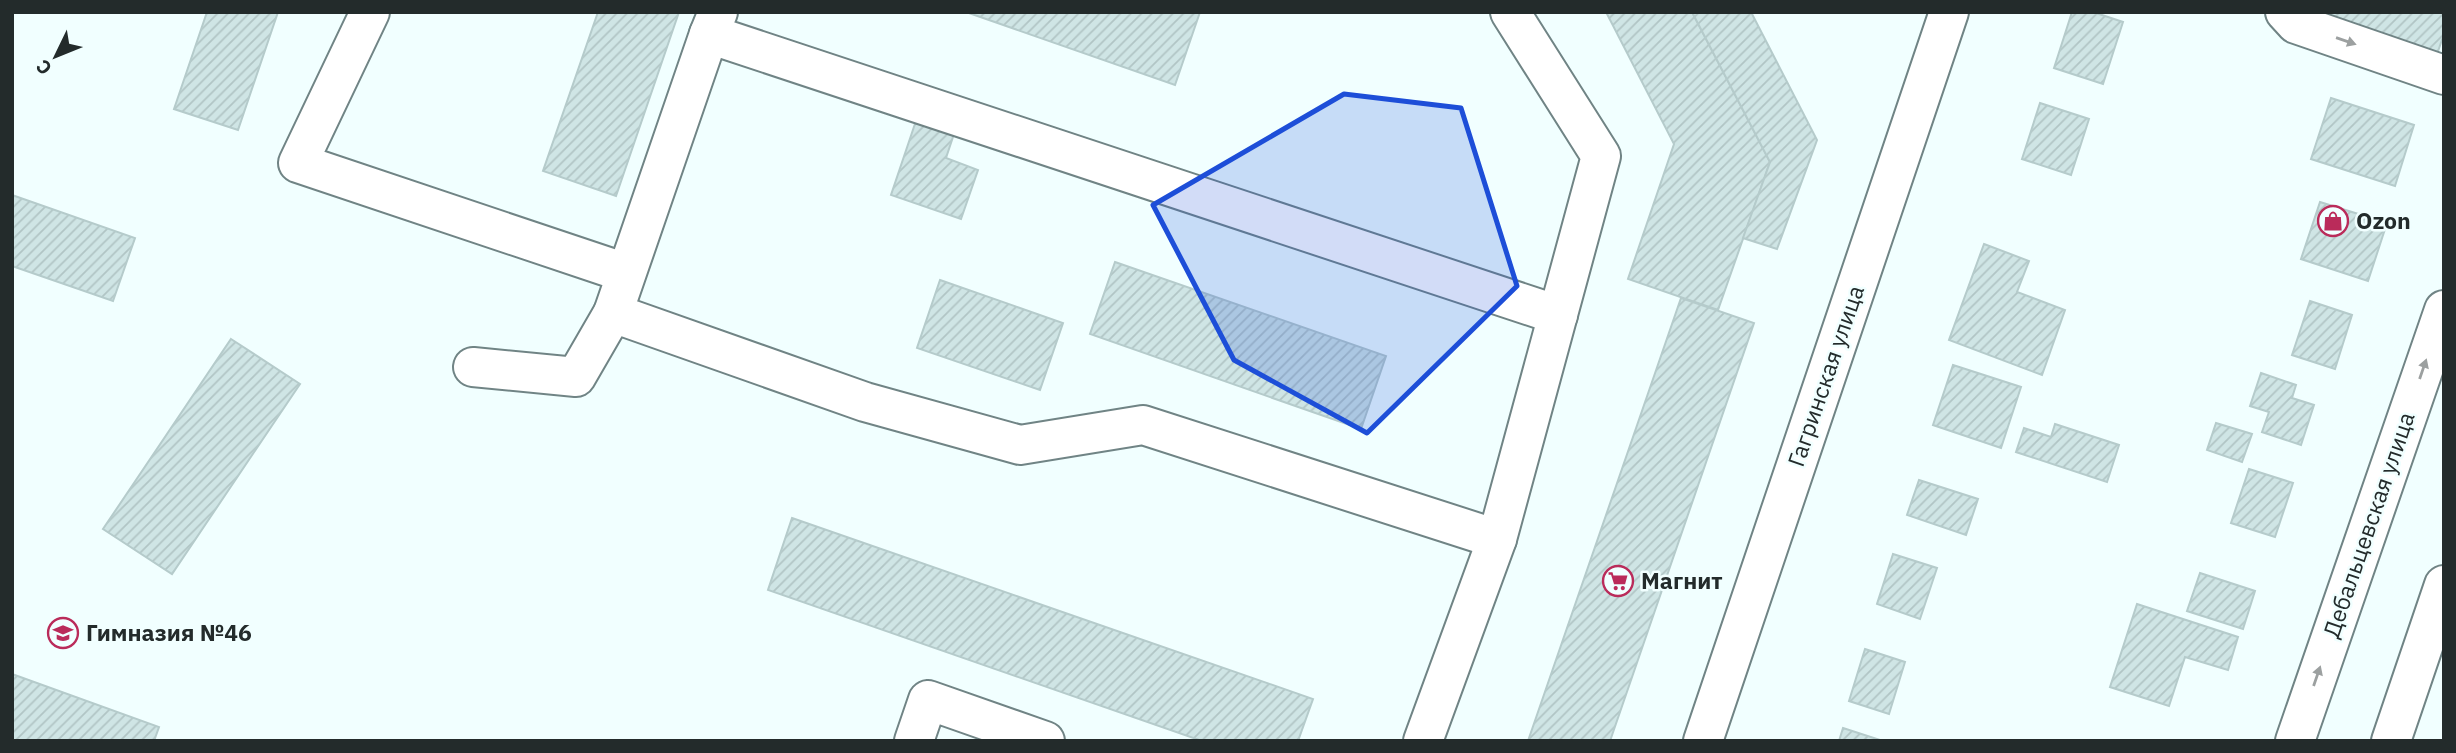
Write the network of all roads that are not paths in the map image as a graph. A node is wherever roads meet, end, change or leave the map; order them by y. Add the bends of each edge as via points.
1 (370, 12) edge
2 (1510, 12) edge
3 (1949, 12) edge
4 (2286, 12) edge
5 (713, 23) edge
6 (2444, 75) edge
7 (626, 273) junction
8 (612, 313) junction
9 (1558, 315) junction
10 (2442, 322) edge
11 (472, 367) dead end
12 (1497, 539) junction
13 (2444, 585) edge
14 (914, 741) edge
15 (1045, 741) edge
16 (1423, 741) edge
17 (1703, 741) edge
18 (2295, 741) edge
19 (2391, 741) edge

1 - 7 street via 298,163
2 - 9 street via 1601,156
3 - 17 street, Гагринская улица
4 -> 6 street via 2296,24
5 - 7 street
5 - 9 street
7 - 8 street
8 - 11 street via 576,377
8 - 12 street via 865,402 1020,445 1143,425
9 - 12 street
18 -> 10 street, Дебальцевская улица
12 - 16 street
13 - 19 street
14 - 15 street via 928,700

